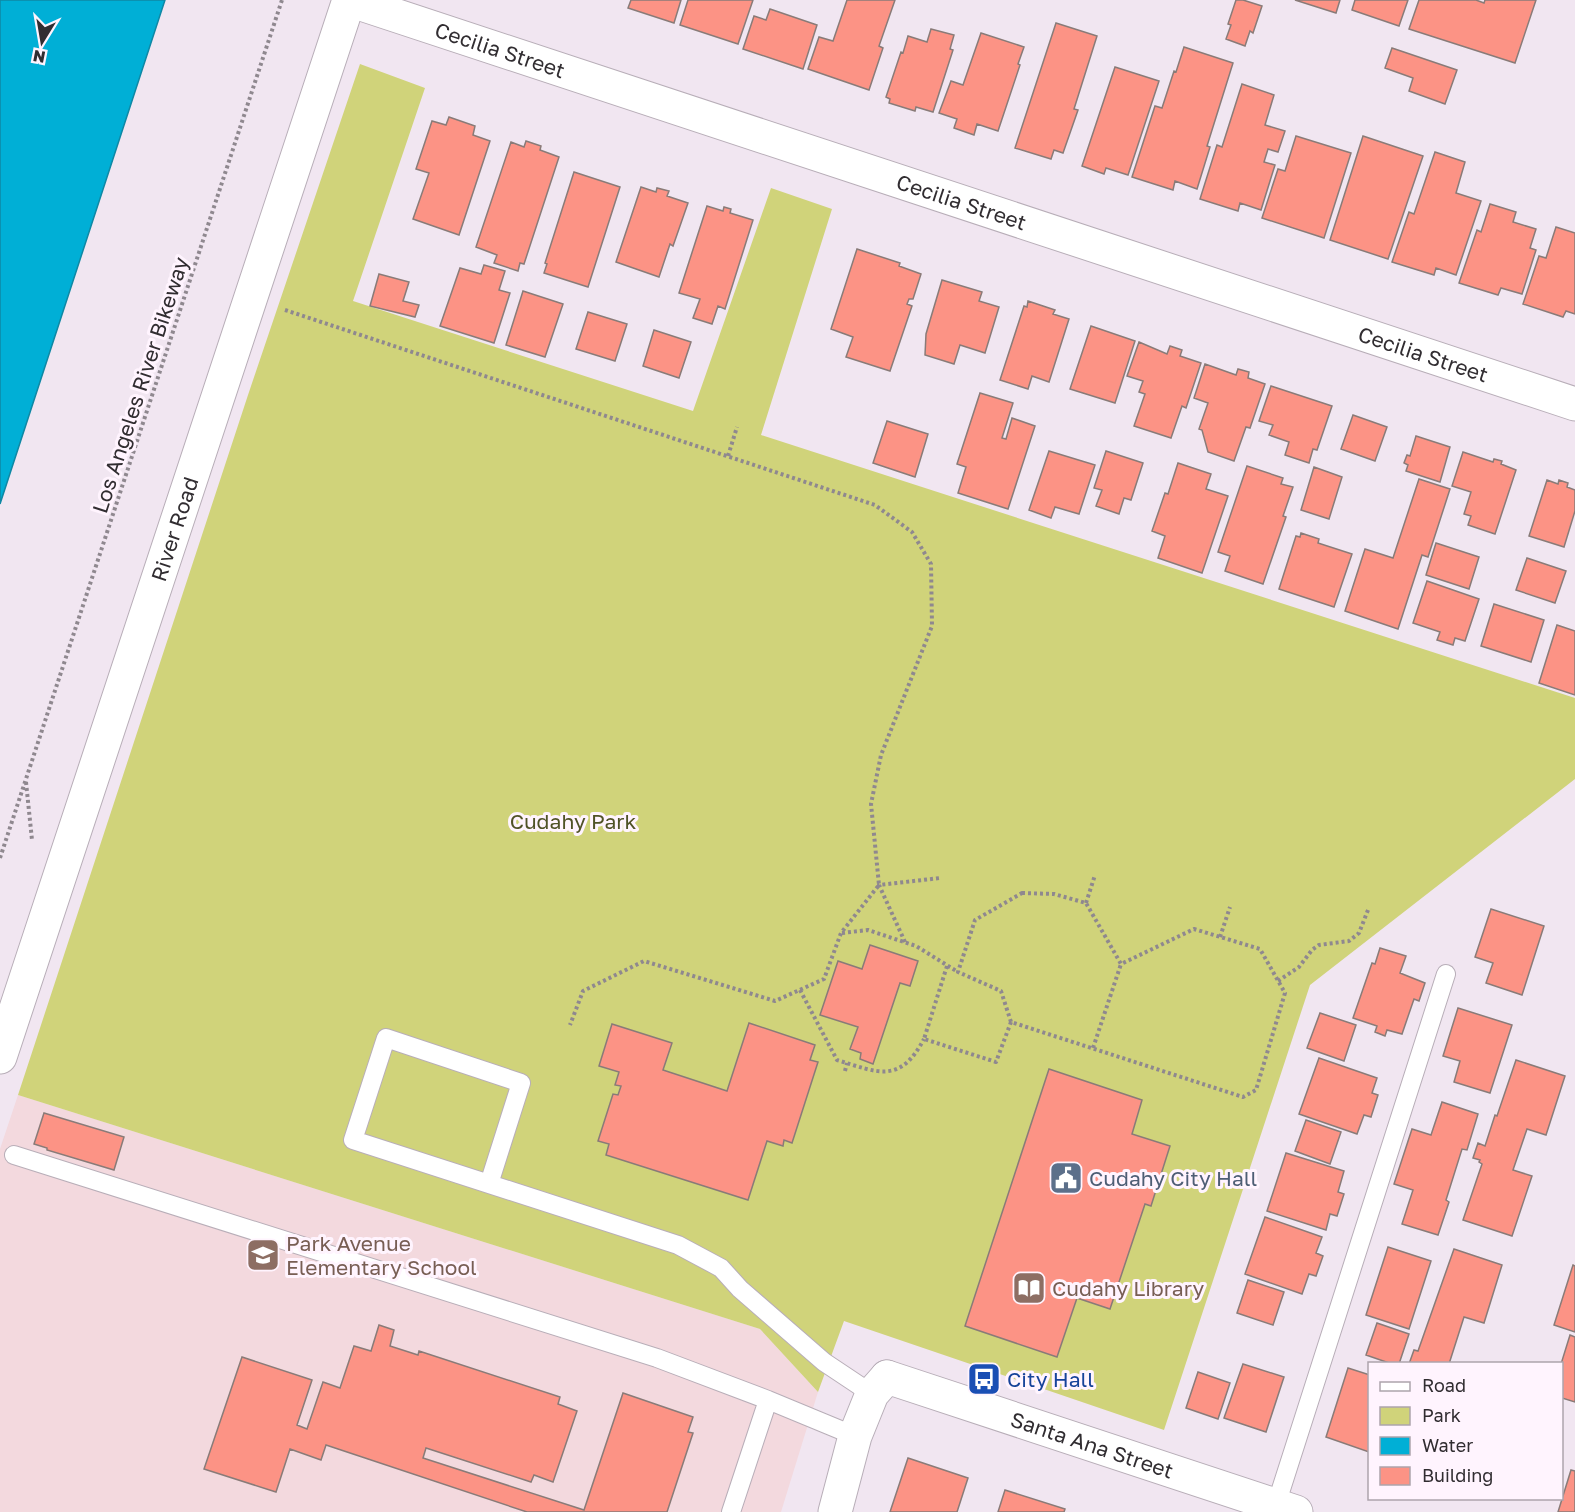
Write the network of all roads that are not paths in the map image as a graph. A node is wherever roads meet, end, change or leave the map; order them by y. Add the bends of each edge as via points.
1 (349, 0) edge
2 (1575, 404) edge
3 (1446, 974) dead end
4 (0, 1057) edge
5 (14, 1155) dead end
6 (489, 1184) junction
7 (880, 1385) junction
8 (768, 1400) junction
9 (855, 1436) junction
10 (1286, 1509) edge
11 (731, 1512) edge
12 (835, 1512) edge

1 - 2 street, Cecilia Street
1 - 4 street, River Road
3 - 10 lane
5 - 8 lane via 657,1358
6 - 6 lane via 521,1083 386,1038 353,1140
6 - 7 lane via 678,1245 721,1268 824,1362
7 - 9 street
7 - 10 street, Santa Ana Street
8 - 9 lane
8 - 11 lane
9 - 12 street

